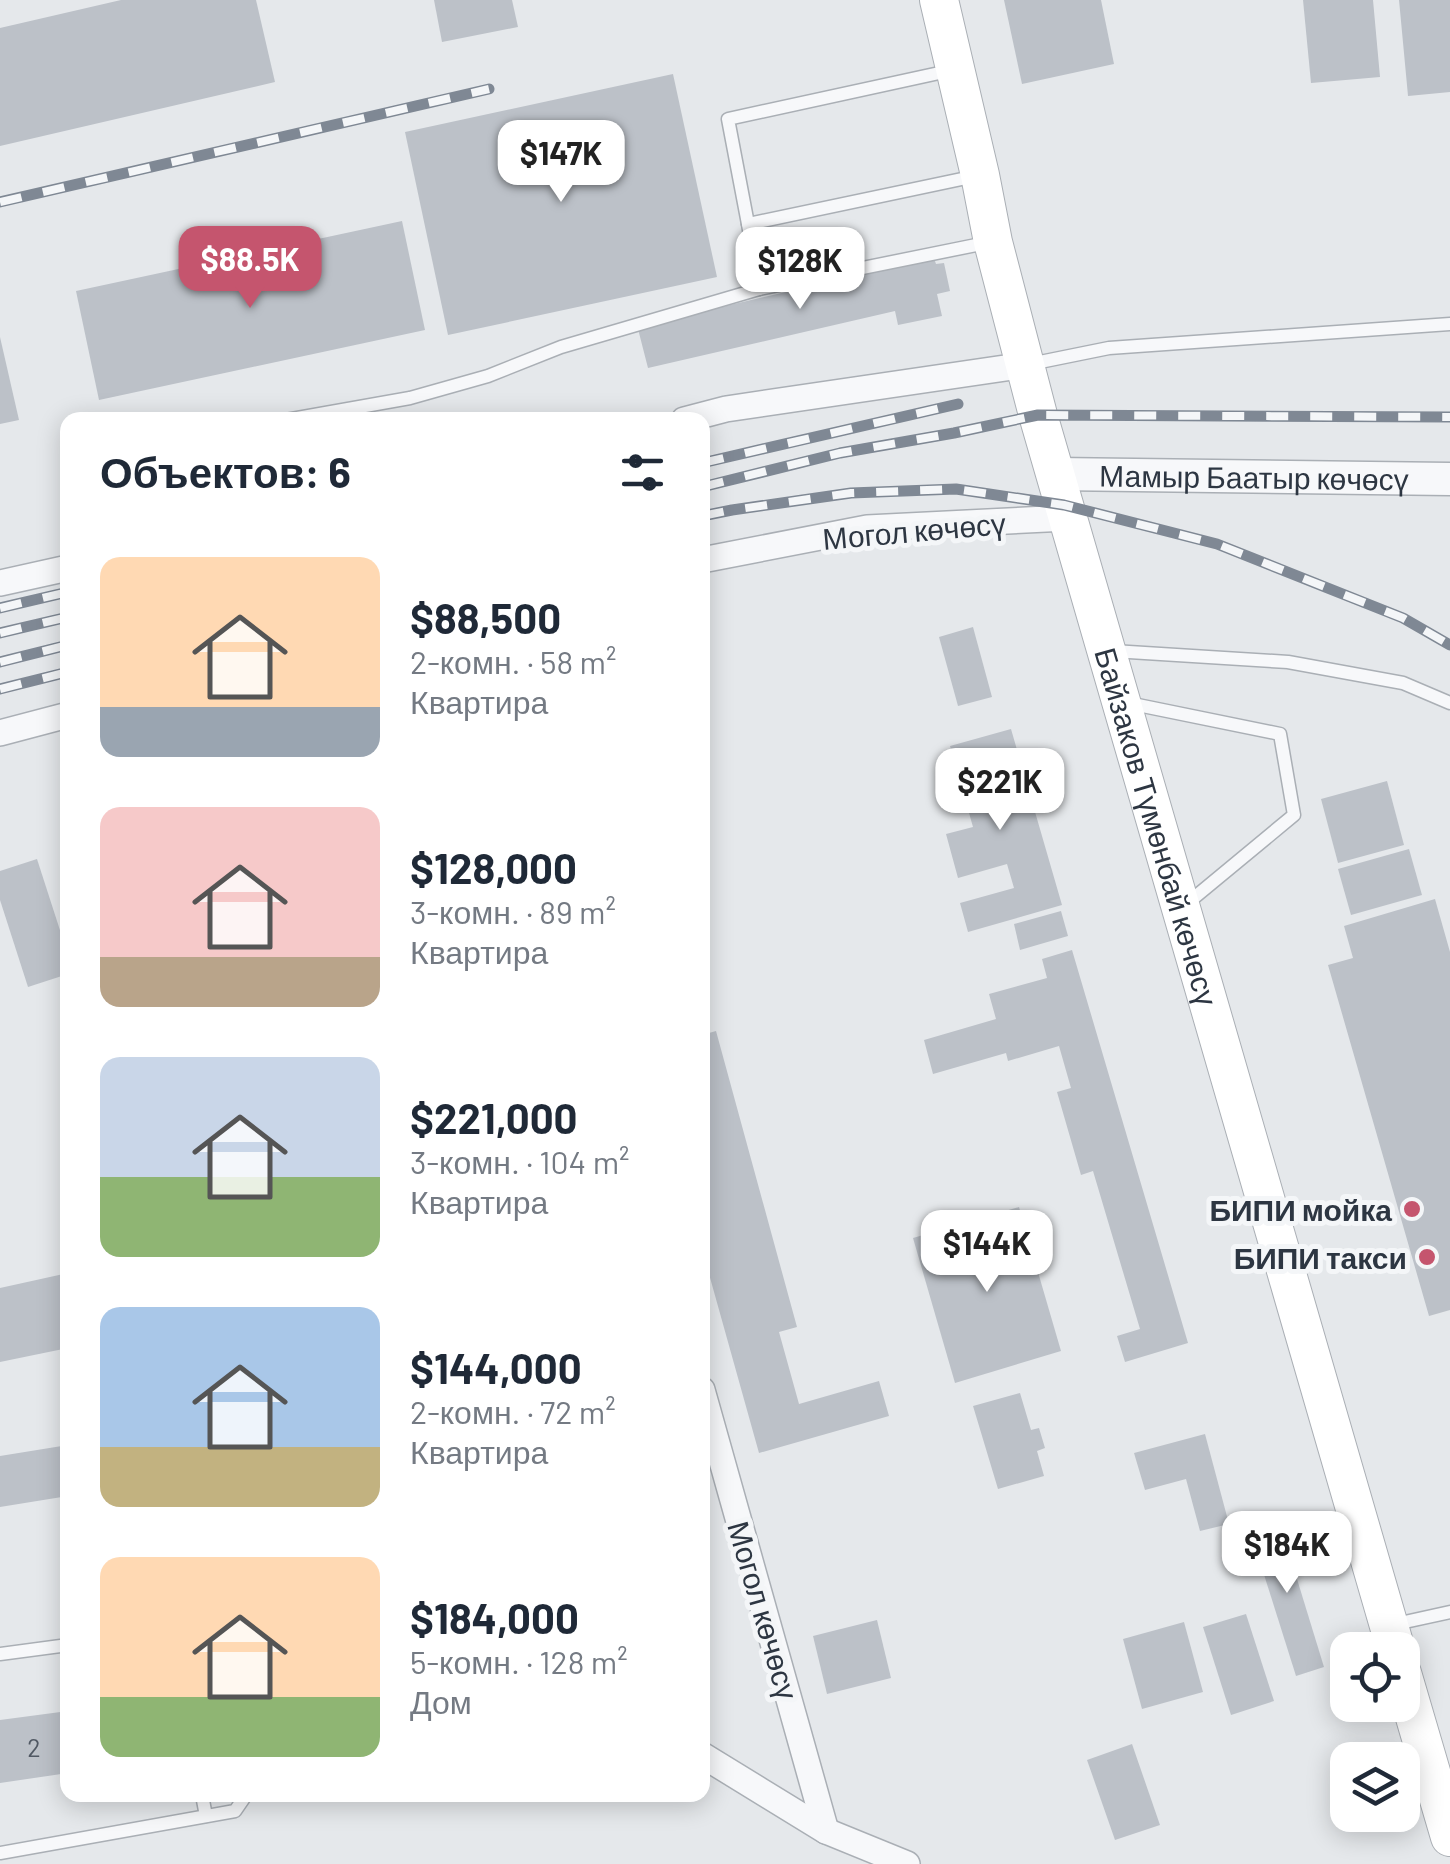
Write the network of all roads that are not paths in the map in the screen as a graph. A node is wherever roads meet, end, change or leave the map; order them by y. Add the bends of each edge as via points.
1 (938, 0) edge
2 (955, 69) junction
3 (980, 175) junction
4 (748, 224) junction
5 (994, 242) junction
6 (759, 290) junction
7 (1450, 324) edge
8 (1026, 365) junction
9 (331, 412) edge
10 (710, 413) edge
11 (1056, 474) junction
12 (1450, 480) edge
13 (1067, 518) junction
14 (710, 558) edge
15 (60, 570) edge
16 (0, 583) edge
17 (1106, 650) junction
18 (1121, 702) junction
19 (1450, 704) edge
20 (60, 717) edge
21 (0, 733) edge
22 (1180, 909) junction
23 (710, 1418) edge
24 (1450, 1612) edge
25 (1390, 1632) edge
26 (1405, 1632) edge
27 (60, 1646) edge
28 (0, 1654) edge
29 (1416, 1722) edge
30 (710, 1760) edge
31 (203, 1802) edge
32 (241, 1802) edge
33 (206, 1816) junction
34 (826, 1830) junction
35 (1450, 1837) edge
36 (0, 1853) edge
37 (907, 1864) edge

1 - 2 main road, Байзаков Түмөнбай көчөсү
2 - 3 main road, Байзаков Түмөнбай көчөсү
2 - 4 lane via 728,119
3 - 4 lane
3 - 5 main road, Байзаков Түмөнбай көчөсү
4 - 6 lane
5 - 6 lane
5 - 8 main road, Байзаков Түмөнбай көчөсү
6 - 9 lane via 561,347 488,376
7 - 8 lane via 1110,348
8 - 10 street
8 - 11 main road, Байзаков Түмөнбай көчөсү
11 - 12 street, Мамыр Баатыр көчөсү
11 - 13 main road, Байзаков Түмөнбай көчөсү
13 - 14 street, Могол көчөсү via 867,528
13 - 17 main road, Байзаков Түмөнбай көчөсү
15 - 16 street
17 - 18 main road, Байзаков Түмөнбай көчөсү
17 - 19 lane via 1288,662 1403,683
18 - 22 main road, Байзаков Түмөнбай көчөсү
18 - 22 lane via 1280,734 1294,815
20 - 21 street
22 - 25 main road, Байзаков Түмөнбай көчөсү
23 - 34 street, Могол көчөсү
24 - 26 lane
27 - 28 lane
29 - 35 main road
30 - 34 street
31 - 33 lane
32 - 33 lane via 235,1811
33 - 36 lane
34 - 37 street

